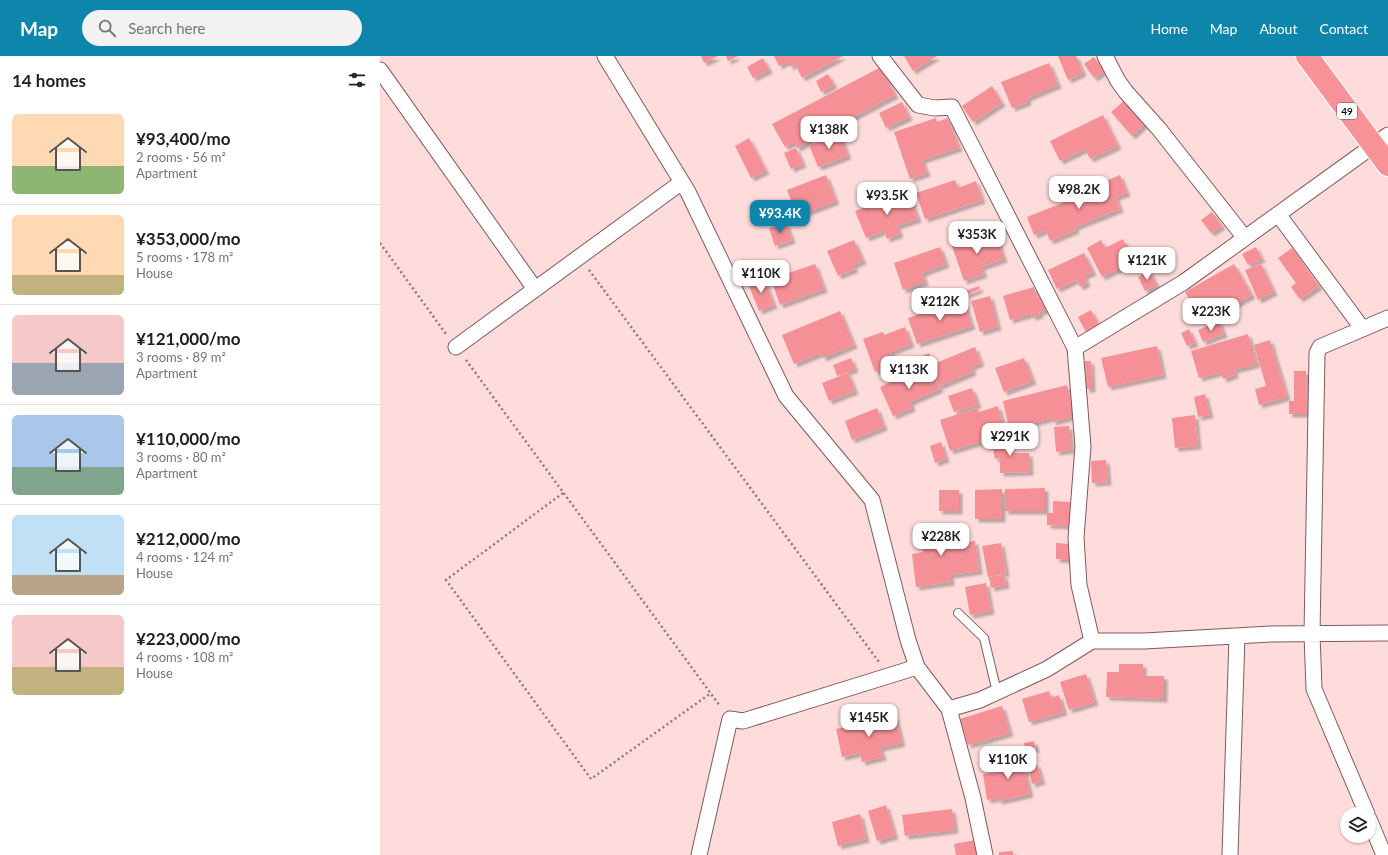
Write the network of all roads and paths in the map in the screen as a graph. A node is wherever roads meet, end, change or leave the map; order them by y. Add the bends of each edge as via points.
1 (605, 56) edge
2 (880, 56) edge
3 (1105, 56) edge
4 (1307, 56) edge
5 (380, 70) edge
6 (1381, 140) edge
7 (1388, 165) edge
8 (682, 182) junction
9 (1278, 214) junction
10 (1245, 238) junction
11 (380, 243) edge
12 (580, 257) junction
13 (535, 289) junction
14 (1388, 318) edge
15 (1362, 328) junction
16 (456, 347) junction
17 (1075, 348) junction
18 (563, 493) junction
19 (958, 614) dead end
20 (1388, 633) edge
21 (1312, 634) junction
22 (1237, 636) junction
23 (1092, 641) junction
24 (917, 667) junction
25 (889, 675) junction
26 (997, 692) junction
27 (711, 693) junction
28 (949, 709) junction
29 (730, 719) junction
30 (1364, 807) edge
31 (1376, 836) edge
32 (699, 855) edge
33 (985, 855) edge
34 (1230, 855) edge
35 (1384, 855) edge

1 - 8 street
2 - 17 street via 918,105 952,107
3 - 10 street via 1126,92 1159,129
4 - 6 highway, 49
5 - 13 street
6 - 7 highway, 49
6 - 9 street
8 - 12 street
8 - 24 street via 786,396 872,500
9 - 10 street
9 - 15 street
10 - 17 street via 1184,282
11 - 16 path
12 - 13 street
12 - 25 path
13 - 16 street
14 - 15 street
15 - 21 street via 1320,347 1317,353
16 - 18 path
17 - 23 street via 1083,446 1076,538 1079,585
18 - 27 path
18 - 27 path via 446,580 591,779
19 - 26 lane via 984,638
20 - 21 street
21 - 22 street
21 - 30 street via 1314,688
22 - 23 street
22 - 34 street
23 - 26 street via 1047,669
24 - 25 street
24 - 28 street
25 - 29 street via 743,721
26 - 28 street
27 - 29 path
28 - 33 street
29 - 32 street
31 - 35 street

